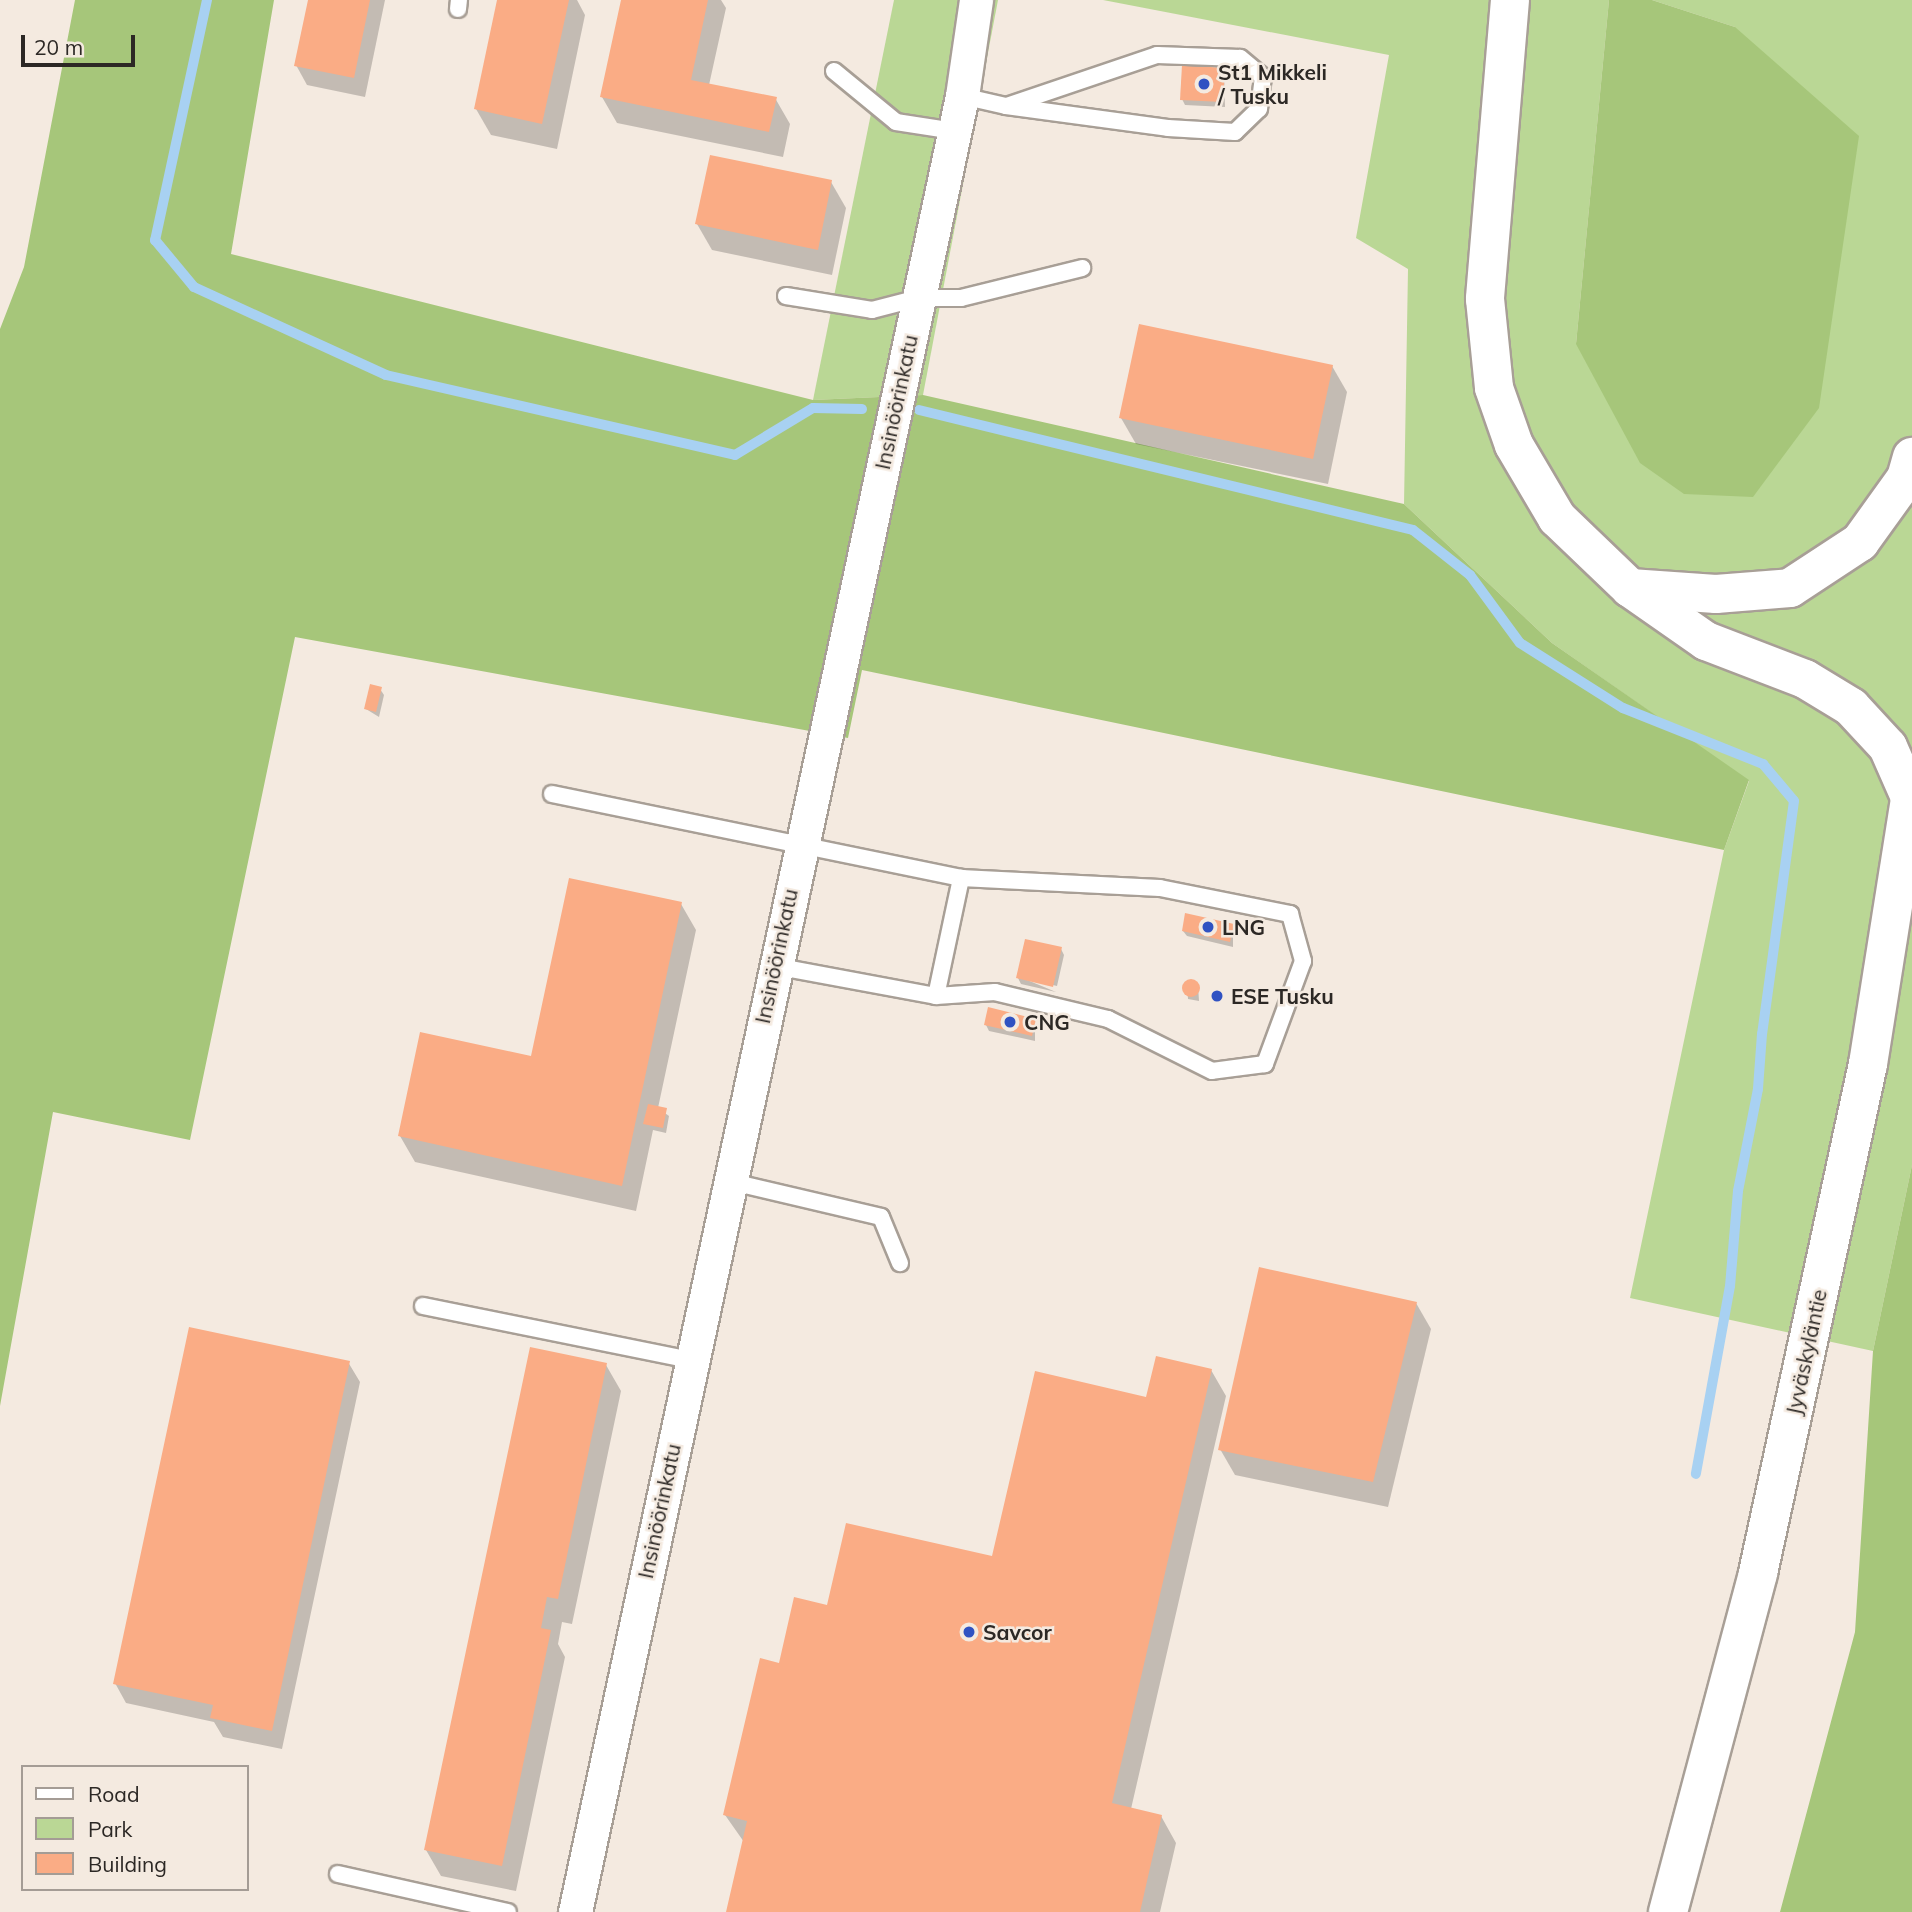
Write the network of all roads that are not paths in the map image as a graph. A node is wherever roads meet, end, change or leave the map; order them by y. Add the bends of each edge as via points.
1 (976, 0) edge
2 (1510, 0) edge
3 (834, 71) dead end
4 (962, 96) junction
5 (1006, 106) junction
6 (954, 131) junction
7 (1082, 268) dead end
8 (786, 296) dead end
9 (918, 298) junction
10 (1912, 457) edge
11 (1630, 588) junction
12 (1911, 791) edge
13 (552, 794) dead end
14 (800, 844) junction
15 (961, 878) junction
16 (774, 966) junction
17 (936, 996) junction
18 (728, 1181) junction
19 (900, 1264) dead end
20 (423, 1306) dead end
21 (691, 1360) junction
22 (338, 1874) dead end
23 (508, 1912) edge
24 (575, 1912) edge
25 (1668, 1912) edge

1 - 4 street, Insinöörinkatu
2 - 11 highway via 1485,299 1494,388 1514,445 1557,517
3 - 6 lane via 896,122
4 - 5 lane
4 - 6 street, Insinöörinkatu
5 - 5 lane via 1168,128 1235,132 1259,110 1263,77 1240,58 1157,55
6 - 9 street, Insinöörinkatu
7 - 9 lane via 961,298
8 - 9 lane via 872,310
9 - 14 street, Insinöörinkatu
10 - 11 highway via 1906,478 1860,541 1790,588 1716,594
11 - 12 highway via 1706,641 1805,679 1851,707 1888,747
12 - 25 highway, Jyväskyläntie via 1868,1064 1758,1573
13 - 14 lane
14 - 15 lane
14 - 16 street, Insinöörinkatu
15 - 17 lane
15 - 17 lane via 1160,888 1290,914 1303,961 1265,1063 1212,1071 1108,1019 995,992
16 - 17 lane
16 - 18 street, Insinöörinkatu
18 - 19 lane via 881,1217
18 - 21 street, Insinöörinkatu
20 - 21 lane
21 - 24 street, Insinöörinkatu
22 - 23 lane

